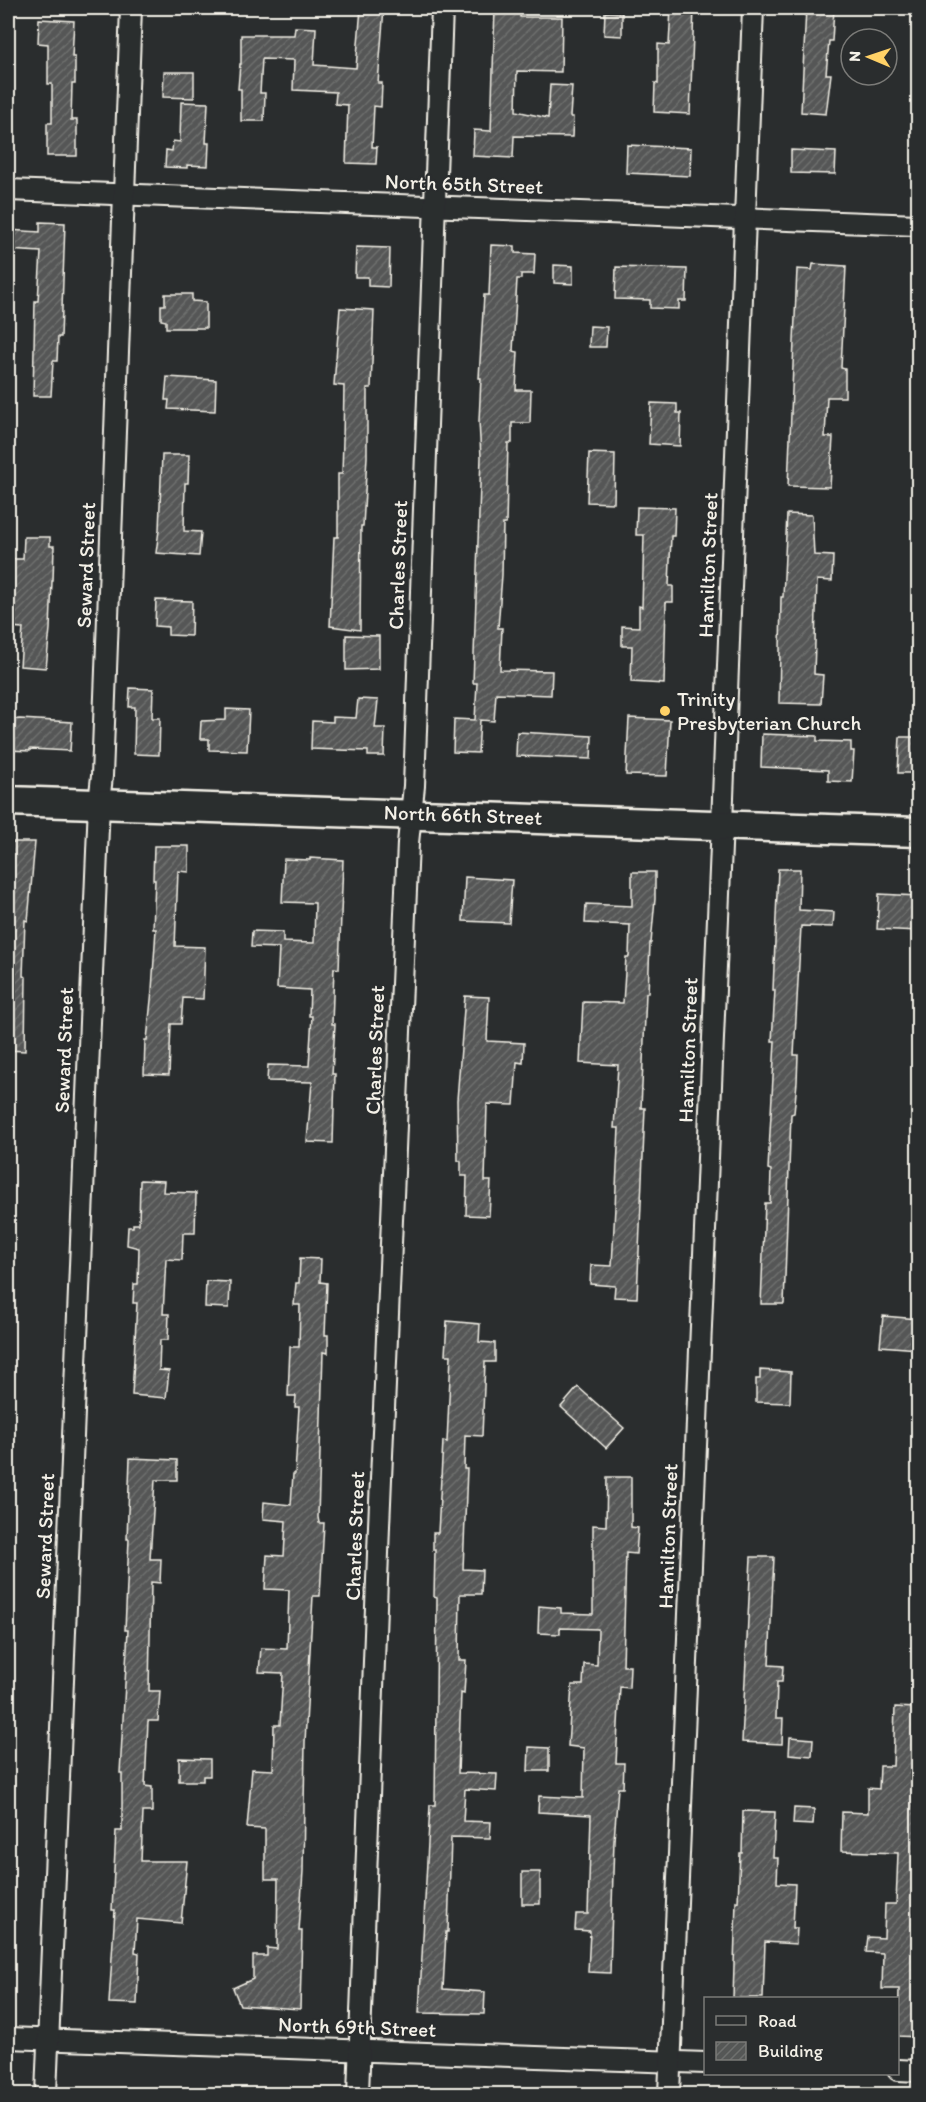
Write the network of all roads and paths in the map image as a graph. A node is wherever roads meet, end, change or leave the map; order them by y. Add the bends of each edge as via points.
1 (130, 8) edge
2 (442, 8) edge
3 (753, 8) edge
4 (8, 190) edge
5 (124, 195) junction
6 (435, 206) junction
7 (745, 219) junction
8 (918, 225) edge
9 (8, 801) edge
10 (99, 803) junction
11 (411, 813) junction
12 (721, 825) junction
13 (918, 832) edge
14 (8, 2038) edge
15 (49, 2039) junction
16 (360, 2051) junction
17 (671, 2062) junction
18 (704, 2063) edge
19 (899, 2070) edge
20 (918, 2071) edge
21 (46, 2094) edge
22 (358, 2094) edge
23 (669, 2094) edge

1 - 5 street, Seward Street
2 - 6 street, Charles Street
3 - 7 street, Hamilton Street
4 - 5 street, North 65th Street
5 - 6 street, North 65th Street
5 - 10 street, Seward Street
6 - 7 street, North 65th Street
6 - 11 street, Charles Street
7 - 8 street, North 65th Street
7 - 12 street, Hamilton Street
9 - 10 street, North 66th Street
10 - 11 street, North 66th Street
10 - 15 street, Seward Street
11 - 12 street, North 66th Street
11 - 16 street, Charles Street
12 - 13 street, North 66th Street
12 - 17 street, Hamilton Street
14 - 15 street, North 69th Street
15 - 16 street, North 69th Street
15 - 21 street, Seward Street
16 - 17 street, North 69th Street
16 - 22 street, Charles Street
17 - 18 street, North 69th Street
17 - 23 street, Hamilton Street
19 - 20 street

